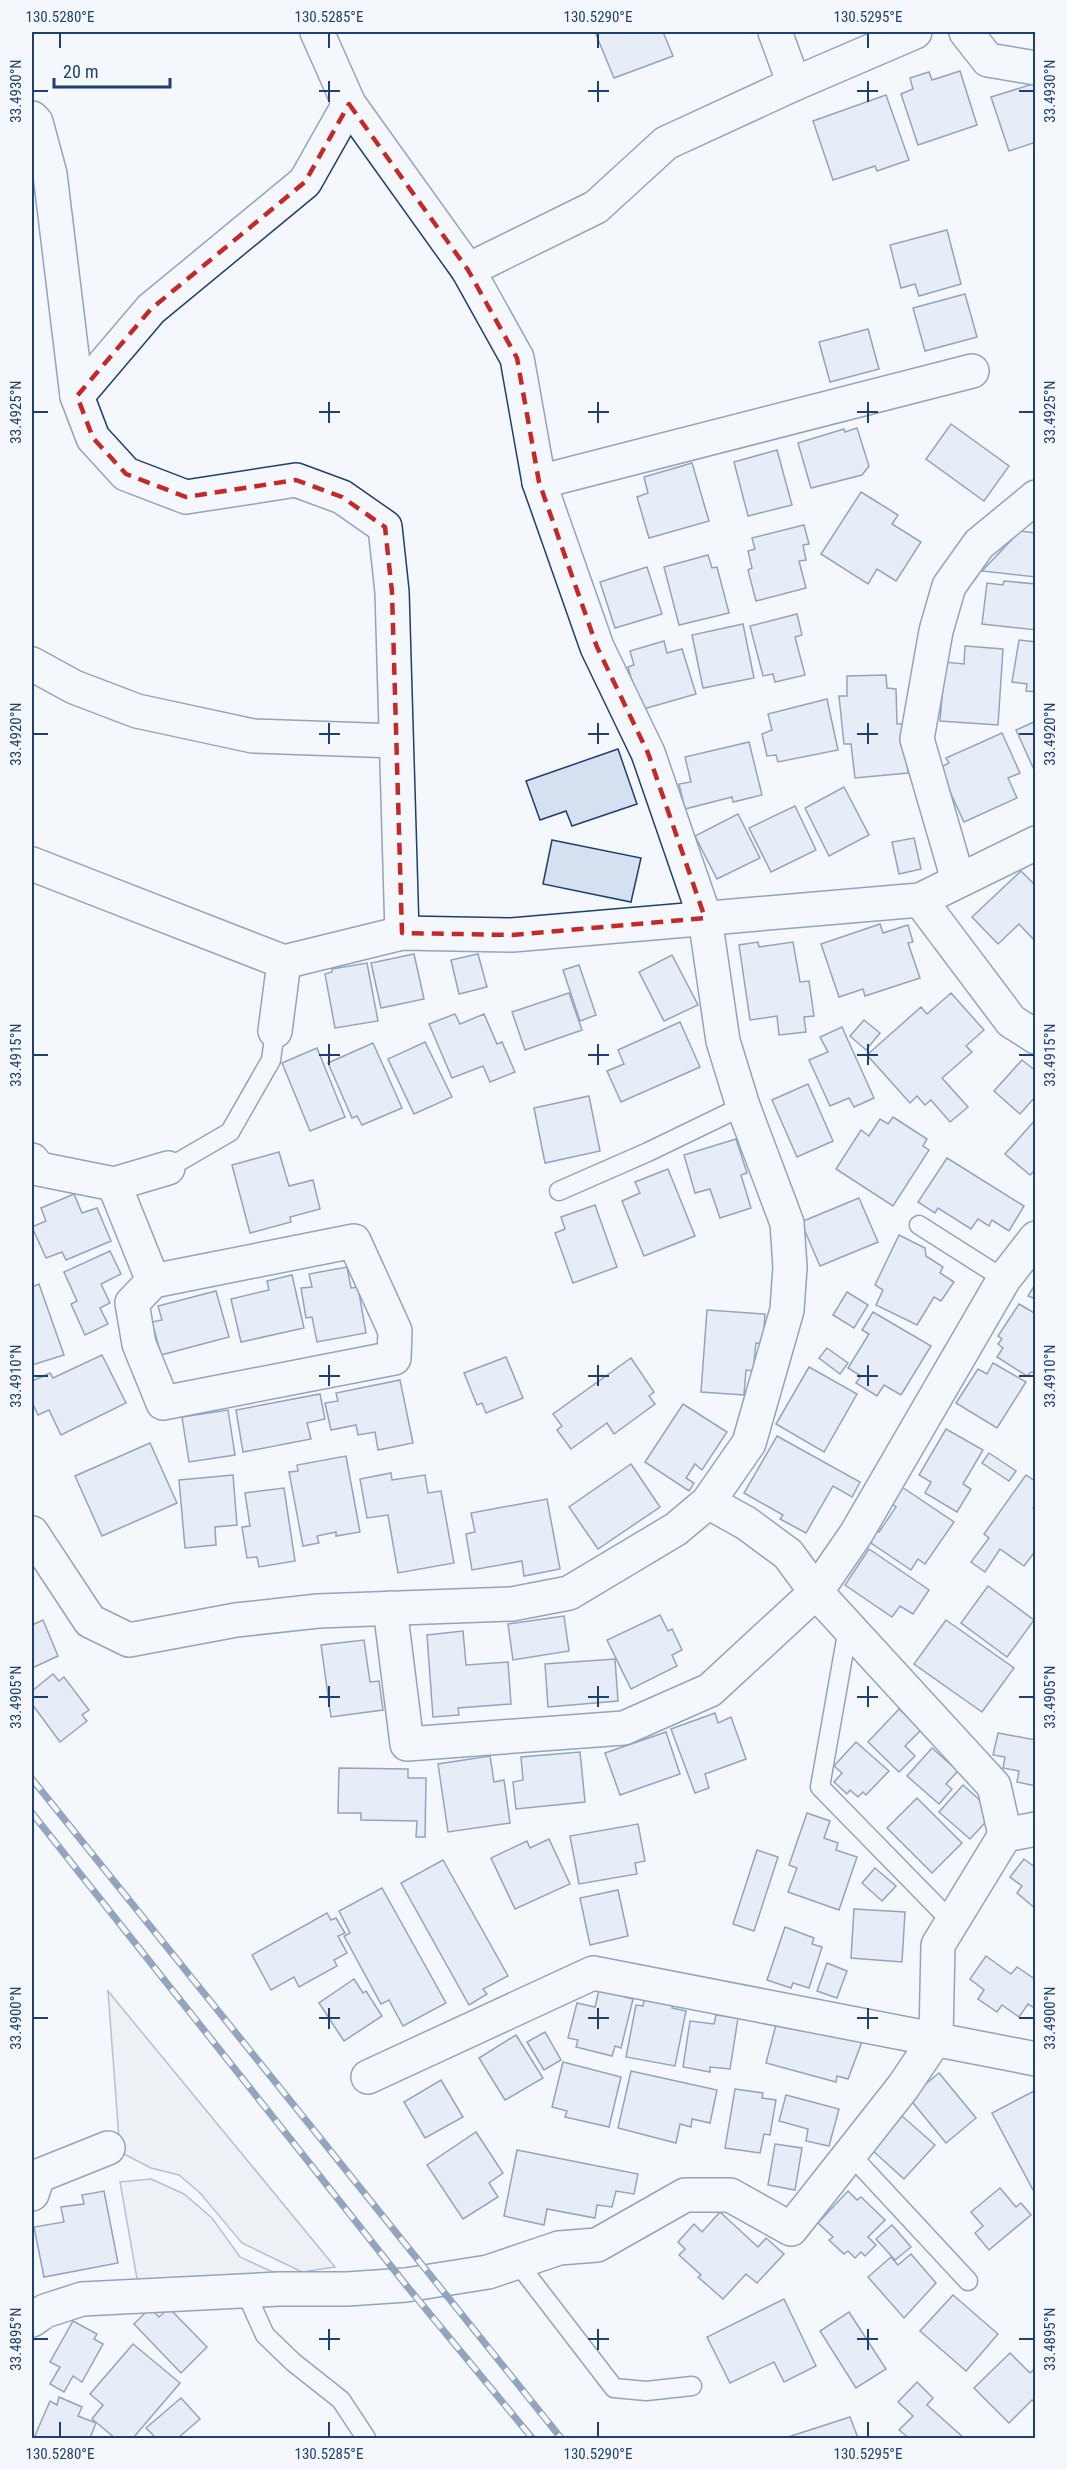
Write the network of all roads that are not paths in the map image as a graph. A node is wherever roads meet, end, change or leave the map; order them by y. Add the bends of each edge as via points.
1 (317, 32) edge
2 (775, 32) edge
3 (915, 32) edge
4 (966, 32) edge
5 (1035, 68) edge
6 (794, 84) junction
7 (349, 104) junction
8 (32, 118) edge
9 (468, 270) junction
10 (972, 371) dead end
11 (77, 396) junction
12 (539, 482) junction
13 (1035, 497) edge
14 (32, 664) edge
15 (396, 741) junction
16 (1035, 843) edge
17 (32, 864) edge
18 (958, 880) junction
19 (920, 900) junction
20 (705, 918) junction
21 (402, 933) junction
22 (284, 962) junction
23 (274, 1031) joint
24 (1035, 1037) edge
25 (743, 1106) junction
26 (168, 1168) joint
27 (34, 1171) edge
28 (114, 1184) junction
29 (559, 1191) dead end
30 (919, 1225) dead end
31 (1035, 1238) edge
32 (1004, 1280) junction
33 (153, 1281) junction
34 (708, 1502) junction
35 (32, 1533) edge
36 (816, 1592) junction
37 (390, 1608) junction
38 (848, 1628) junction
39 (1020, 1832) edge
40 (952, 1922) junction
41 (936, 2038) junction
42 (1035, 2059) edge
43 (368, 2077) dead end
44 (108, 2148) dead end
45 (850, 2154) junction
46 (34, 2182) edge
47 (517, 2262) junction
48 (968, 2281) dead end
49 (246, 2291) junction
50 (32, 2320) edge
51 (692, 2386) dead end
52 (366, 2439) edge

1 - 7 street
2 - 6 street
3 - 6 street
4 - 5 street via 988,60
6 - 9 street via 666,143 596,207
7 - 9 street
7 - 11 street via 305,183 151,309
8 - 11 street via 50,174
9 - 12 street via 517,358
10 - 12 street
11 - 15 street via 93,438 126,474 186,496 296,480 342,497 385,527 392,592
12 - 20 street via 597,648 648,753
13 - 18 street via 980,544 949,586 936,631 916,739
14 - 15 street via 74,687 137,711 242,734
15 - 21 street
16 - 18 street
17 - 22 street
18 - 19 street
19 - 20 street
19 - 24 street via 1011,1021
20 - 21 street via 512,934
20 - 25 street via 723,1041
21 - 22 street
22 - 23 street
23 - 26 lane via 271,1060 230,1132
25 - 29 lane
25 - 34 street via 787,1223 787,1310 749,1443
26 - 28 street
27 - 28 street
28 - 33 street
30 - 32 lane
31 - 32 street
32 - 36 street via 856,1534
33 - 33 street via 354,1241 395,1331 394,1358 163,1403 139,1344 132,1303
34 - 36 street via 747,1523 788,1554
34 - 37 street via 676,1529 569,1593 512,1604
35 - 37 street via 90,1621 129,1640 236,1620
36 - 37 street via 710,1690 624,1728 407,1744
36 - 38 street
38 - 39 street via 994,1786
38 - 40 lane via 820,1787
39 - 40 street
40 - 41 street via 938,1945
41 - 42 street
41 - 43 street via 593,1973
41 - 45 street
44 - 46 street
45 - 47 street via 791,2229 730,2195 685,2195 597,2245 559,2248
45 - 48 lane
47 - 49 street via 488,2272 406,2284
47 - 51 lane via 614,2388 646,2391
49 - 50 street via 82,2299 45,2311
49 - 52 lane via 265,2335 341,2400

